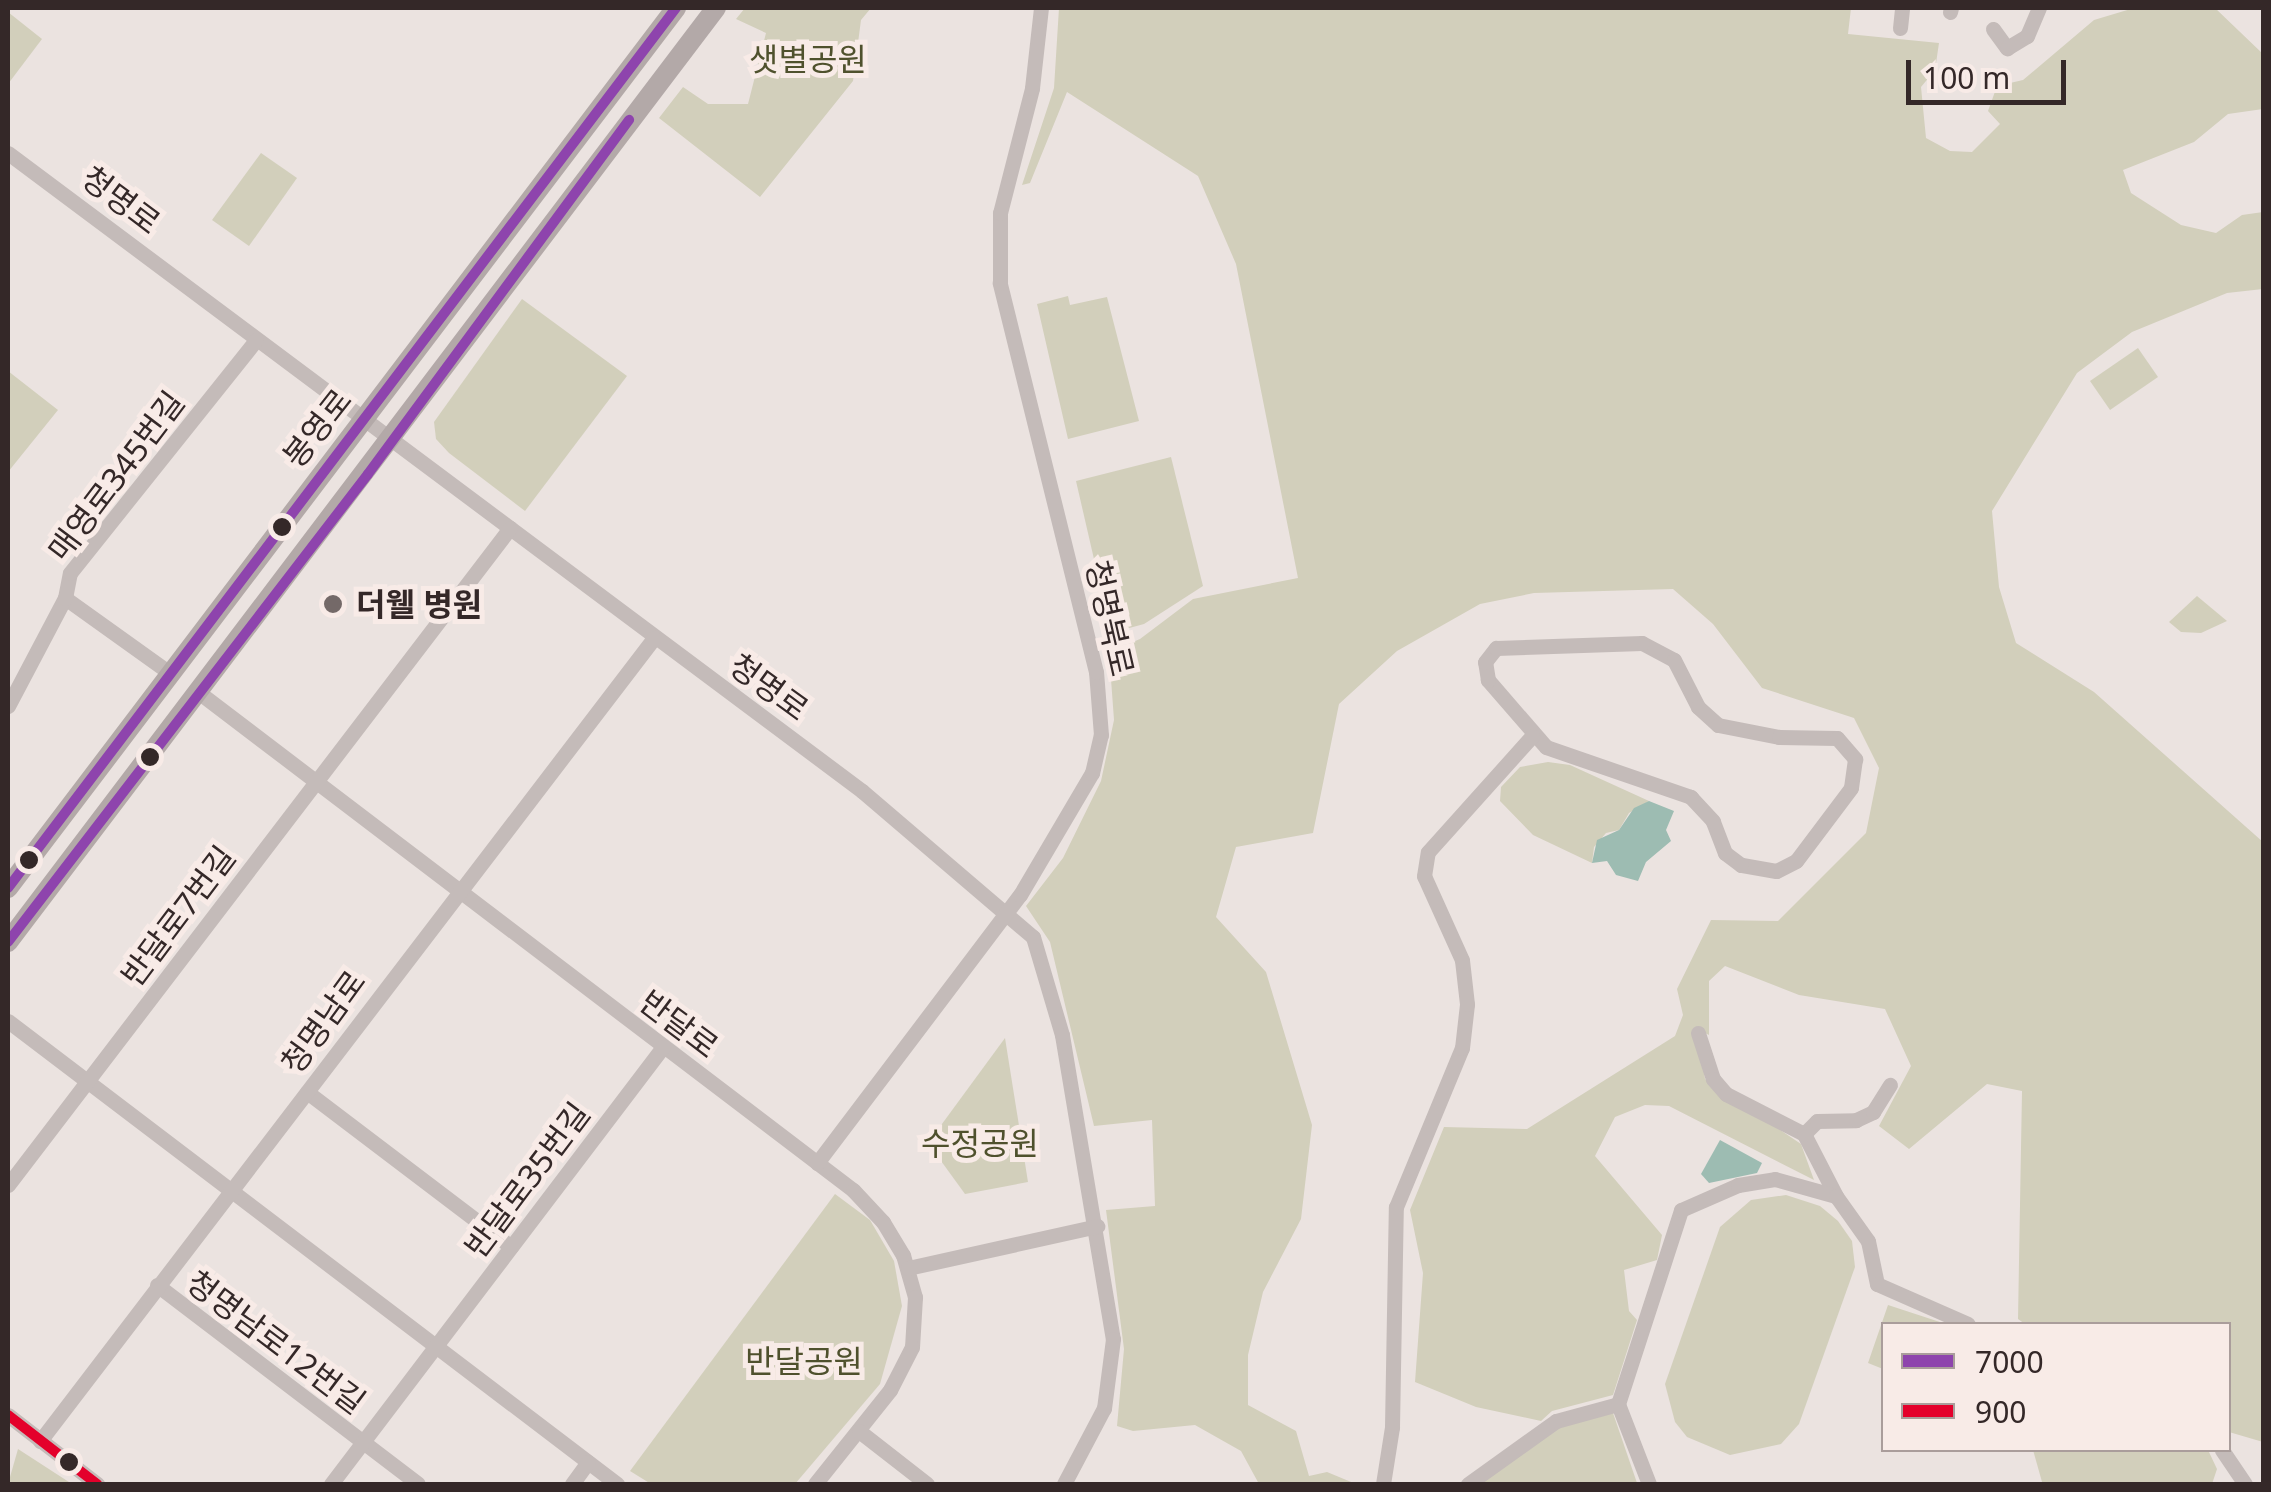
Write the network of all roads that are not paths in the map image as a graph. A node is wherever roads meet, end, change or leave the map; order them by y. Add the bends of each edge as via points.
1 (676, 8) edge
2 (716, 8) edge
3 (1041, 8) edge
4 (1902, 8) edge
5 (2039, 8) edge
6 (1900, 28) dead end
7 (1993, 29) dead end
8 (8, 152) edge
9 (256, 340) junction
10 (362, 416) junction
11 (392, 438) junction
12 (510, 528) junction
13 (65, 598) junction
14 (654, 638) junction
15 (167, 672) junction
16 (198, 691) junction
17 (8, 706) edge
18 (1532, 736) junction
19 (314, 782) junction
20 (8, 888) edge
21 (458, 892) junction
22 (1009, 910) junction
23 (8, 942) edge
24 (8, 1020) edge
25 (1698, 1033) dead end
26 (664, 1047) junction
27 (85, 1083) junction
28 (1890, 1085) dead end
29 (307, 1092) junction
30 (1804, 1134) junction
31 (817, 1163) junction
32 (8, 1185) edge
33 (229, 1192) junction
34 (1836, 1196) junction
35 (1097, 1226) junction
36 (511, 1247) junction
37 (908, 1268) junction
38 (157, 1285) junction
39 (1963, 1322) edge
40 (434, 1347) junction
41 (1618, 1404) junction
42 (8, 1416) edge
43 (858, 1431) junction
44 (40, 1441) junction
45 (362, 1442) junction
46 (2223, 1452) edge
47 (588, 1462) junction
48 (97, 1484) edge
49 (331, 1484) edge
50 (418, 1484) edge
51 (572, 1484) edge
52 (617, 1484) edge
53 (815, 1484) edge
54 (926, 1484) edge
55 (1064, 1484) edge
56 (1382, 1484) edge
57 (1468, 1484) edge
58 (1649, 1484) edge
59 (2245, 1484) edge

1 - 10 main road, 봉영로
2 - 11 main road, 봉영로
3 - 22 street, 청명북로 via 1032,88 1000,212 1000,283 1096,672 1100,736 1092,773
4 - 6 street
5 - 7 street via 2027,36 2007,48
8 - 9 street, 청명로
9 - 10 street, 청명로
9 - 13 street, 매영로345번길 via 70,573
10 - 11 street, 청명로
10 - 15 main road, 봉영로
11 - 12 street, 청명로
11 - 16 main road, 봉영로
12 - 14 street, 청명로
12 - 19 street, 반달로7번길
13 - 15 street
13 - 17 street, 매영로345번길
14 - 21 street, 청명남로
14 - 22 street, 청명로 via 862,790
15 - 20 main road, 봉영로
16 - 19 street, 반달로
16 - 23 main road, 봉영로
18 - 18 street via 1488,680 1484,662 1496,648 1642,643 1674,660 1698,707 1718,725 1779,738 1837,738 1855,759 1851,788 1796,861 1760,870 1726,853 1713,821 1690,797 1617,776
18 - 56 street via 1428,852 1424,876 1462,960 1468,1004 1462,1048 1396,1206 1392,1427
19 - 21 street, 반달로
19 - 27 street, 반달로7번길
21 - 26 street, 반달로
21 - 29 street, 청명남로
22 - 31 street, 청명북로
22 - 35 street, 청명로 via 1032,937 1048,973
24 - 27 street
25 - 30 street via 1713,1079 1726,1094
26 - 31 street, 반달로
26 - 36 street, 반달로35번길
27 - 32 street, 반달로7번길
27 - 33 street
28 - 30 street via 1873,1112 1856,1120 1817,1121
29 - 33 street, 청명남로
29 - 36 street
30 - 34 street
31 - 37 street, 반달로 via 883,1222
33 - 38 street, 청명남로
33 - 40 street
34 - 39 street via 1868,1241 1876,1284
34 - 41 street via 1775,1179 1738,1185 1681,1210
35 - 37 street
35 - 55 street, 청명로 via 1114,1340 1104,1408
36 - 40 street, 반달로35번길
37 - 43 street, 반달로 via 915,1297 912,1347
38 - 44 street, 청명남로
38 - 45 street, 청명남로12번길
40 - 45 street, 반달로35번길
40 - 47 street
41 - 57 street via 1556,1421
41 - 58 street
42 - 44 street
43 - 53 street, 반달로
43 - 54 street
44 - 48 street
45 - 49 street, 반달로35번길
45 - 50 street, 청명남로12번길
46 - 59 street
47 - 51 street
47 - 52 street

